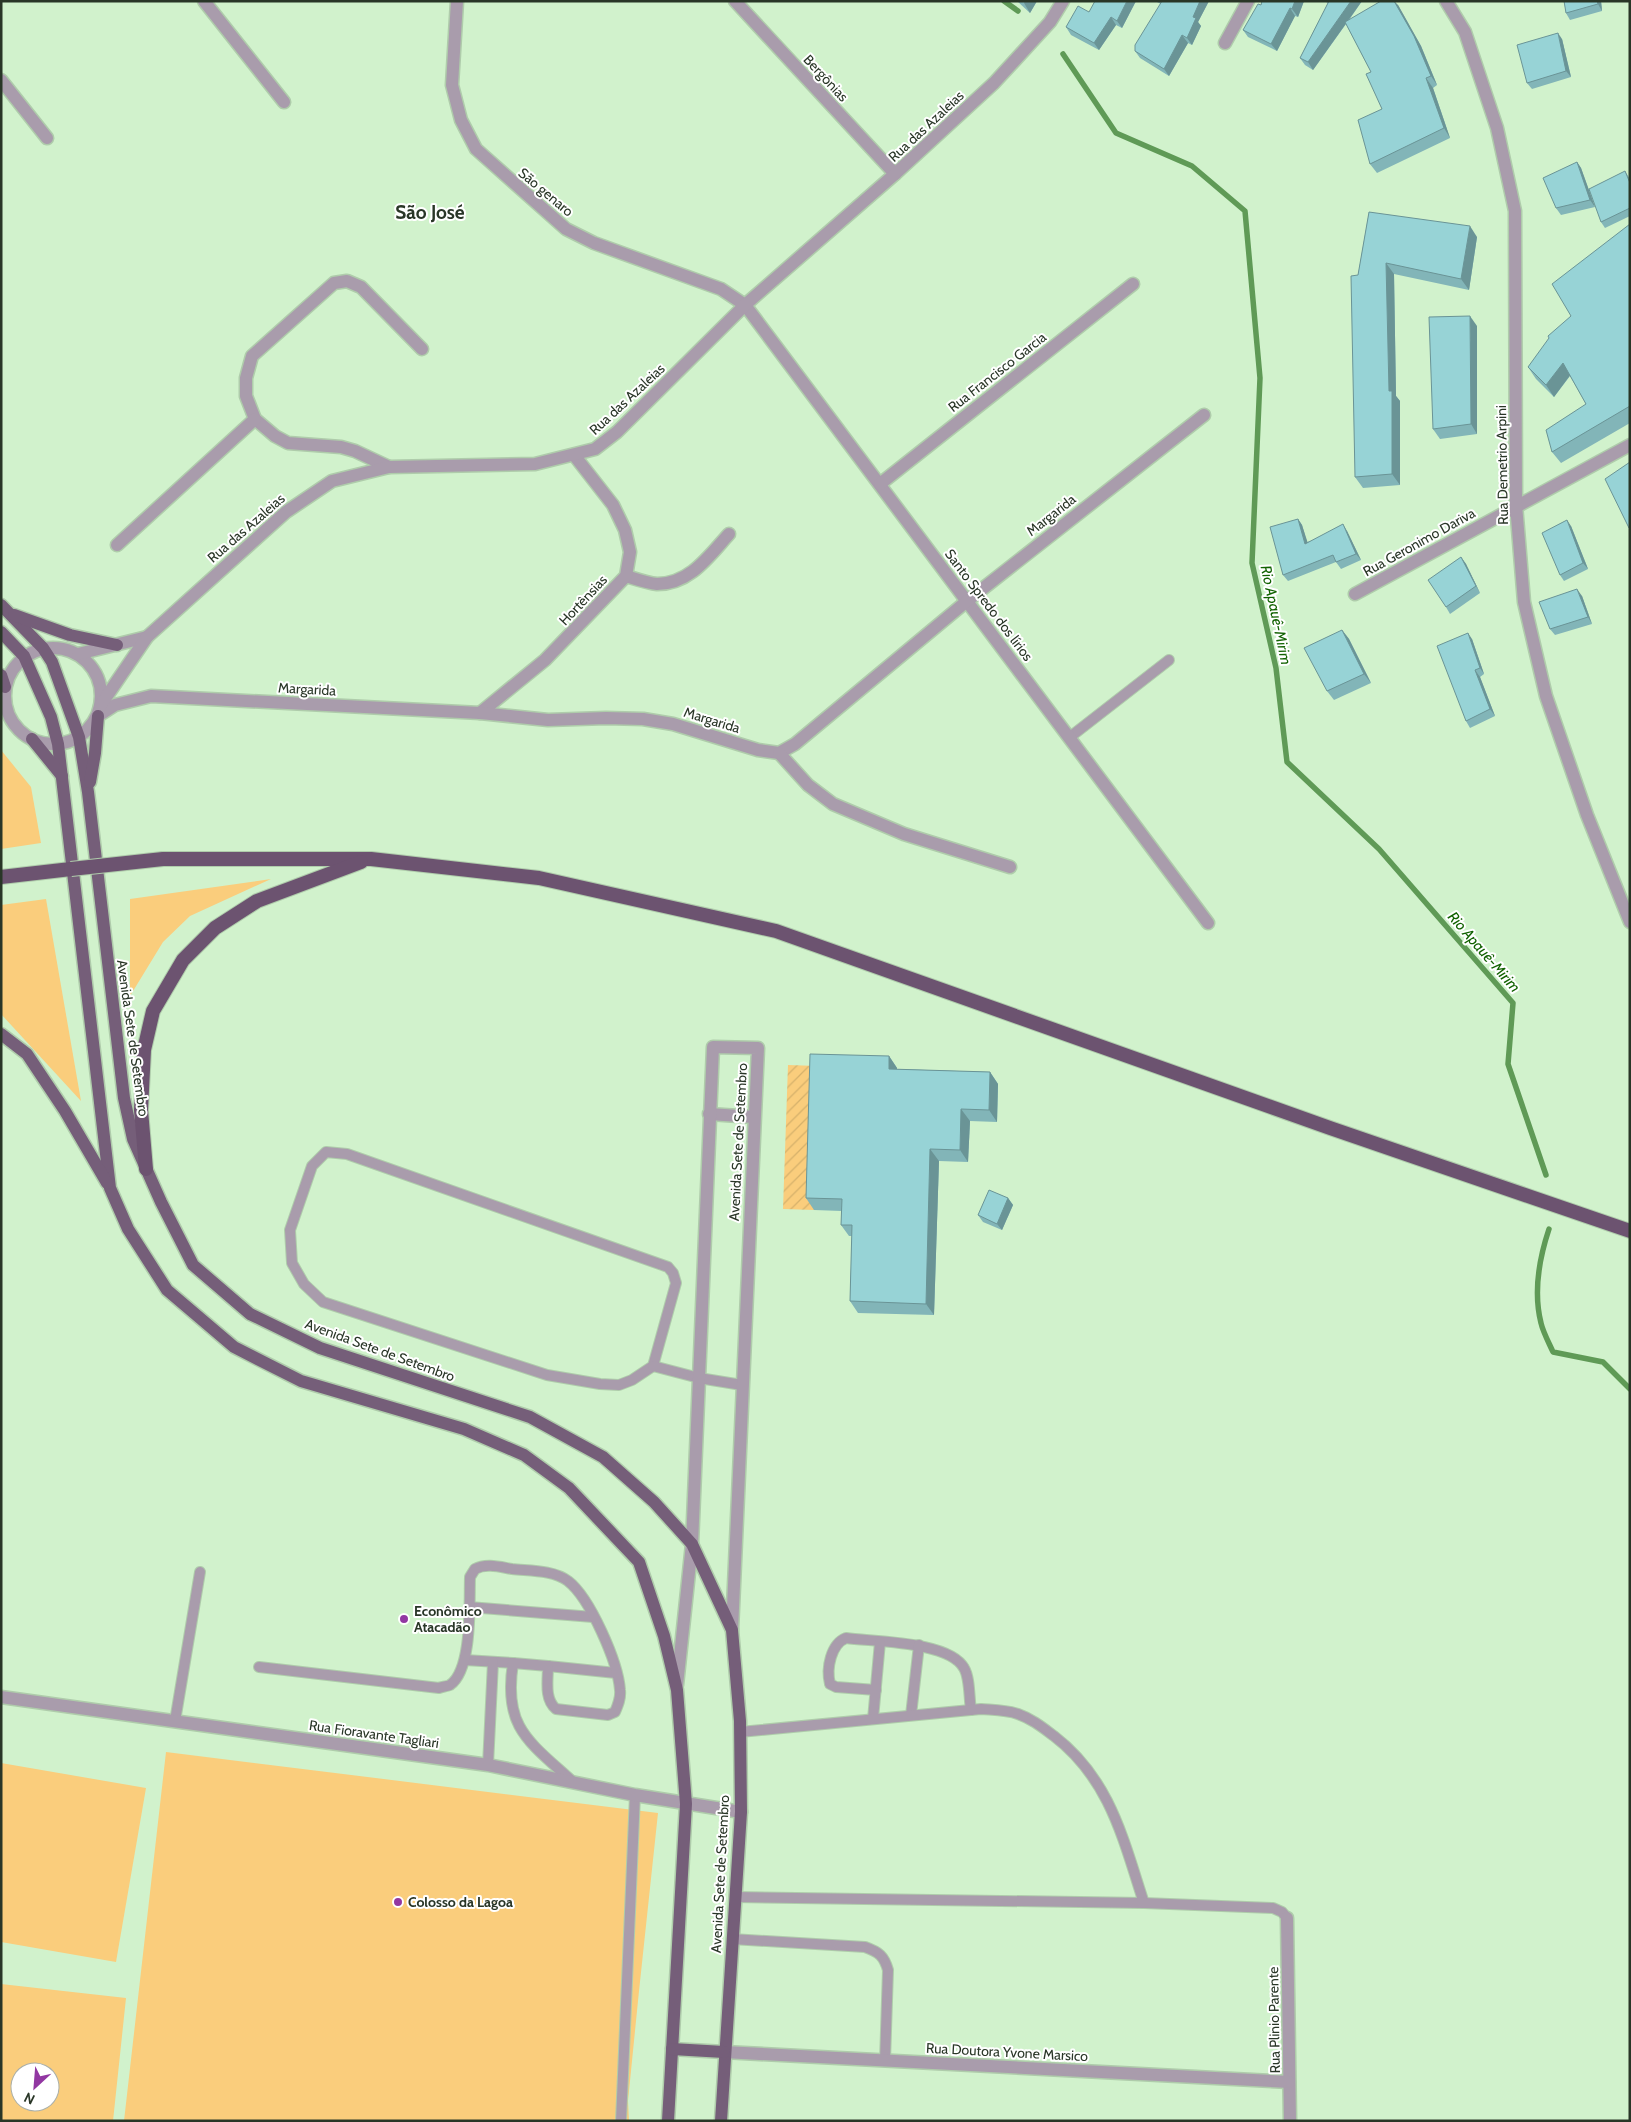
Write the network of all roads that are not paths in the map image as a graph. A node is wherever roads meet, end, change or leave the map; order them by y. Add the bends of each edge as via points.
1 (204, 1) edge
2 (457, 1) edge
3 (735, 1) edge
4 (1063, 1) edge
5 (1248, 1) edge
6 (1446, 1) edge
7 (1225, 42) dead end
8 (1, 80) edge
9 (284, 102) dead end
10 (47, 138) dead end
11 (895, 174) junction
12 (1132, 284) dead end
13 (745, 305) junction
14 (422, 349) dead end
15 (1204, 415) dead end
16 (255, 419) junction
17 (1630, 446) edge
18 (574, 455) junction
19 (389, 467) junction
20 (880, 484) junction
21 (1516, 505) junction
22 (729, 534) dead end
23 (116, 545) dead end
24 (626, 576) junction
25 (1355, 594) dead end
26 (967, 601) junction
27 (1, 605) edge
28 (12, 614) junction
29 (1, 632) edge
30 (147, 637) junction
31 (117, 645) junction
32 (43, 648) junction
33 (78, 654) junction
34 (24, 656) junction
35 (1169, 660) dead end
36 (3, 681) edge
37 (99, 711) junction
38 (480, 713) junction
39 (80, 737) junction
40 (1070, 737) junction
41 (32, 739) junction
42 (58, 744) junction
43 (779, 753) junction
44 (62, 776) junction
45 (88, 792) junction
46 (371, 859) junction
47 (1010, 867) dead end
48 (1, 877) edge
49 (1630, 922) edge
50 (1208, 923) dead end
51 (1, 1034) edge
52 (709, 1114) junction
53 (754, 1117) junction
54 (146, 1169) junction
55 (110, 1188) junction
56 (1630, 1231) edge
57 (653, 1366) junction
58 (699, 1378) junction
59 (742, 1385) junction
60 (692, 1544) junction
61 (200, 1572) dead end
62 (469, 1607) junction
63 (593, 1617) junction
64 (732, 1630) junction
65 (880, 1642) junction
66 (919, 1645) junction
67 (465, 1660) junction
68 (493, 1662) junction
69 (513, 1663) junction
70 (548, 1666) junction
71 (259, 1667) dead end
72 (616, 1673) junction
73 (676, 1690) junction
74 (876, 1690) junction
75 (1, 1697) edge
76 (971, 1710) junction
77 (911, 1716) junction
78 (873, 1719) junction
79 (175, 1721) junction
80 (740, 1732) junction
81 (488, 1765) junction
82 (572, 1781) junction
83 (635, 1795) junction
84 (686, 1804) junction
85 (741, 1812) junction
86 (735, 1897) junction
87 (1144, 1903) junction
88 (1287, 1918) joint
89 (732, 1940) junction
90 (672, 2050) junction
91 (724, 2052) junction
92 (885, 2061) junction
93 (1289, 2082) junction
94 (621, 2121) edge
95 (668, 2121) edge
96 (721, 2121) edge
97 (1290, 2121) edge

1 - 9 street
2 - 13 street, São genaro via 452,85 461,120 476,149 566,229 594,243 721,289
3 - 11 street, Bergônias
4 - 11 street, Rua das Azaleias via 1050,22 994,83
5 - 7 street
6 - 21 street, Rua Demetrio Arpini via 1465,32 1497,128 1515,212
8 - 10 street
11 - 13 street, Rua das Azaleias
12 - 20 street, Rua Francisco Garcia
13 - 18 street, Rua das Azaleias via 617,432 595,448
13 - 20 street, Santo Spredo dos lírios
14 - 16 street via 361,287 347,281 334,283 252,356 246,378 246,396
15 - 26 street, Margarida
16 - 19 street via 288,443 348,449
16 - 23 street
17 - 21 street, Rua Geronimo Dariva
18 - 19 street, Rua das Azaleias via 535,464
18 - 24 street, Hortênsias via 613,505 625,530 630,552
19 - 30 street, Rua das Azaleias via 332,481 308,495
20 - 26 street, Santo Spredo dos lírios
21 - 25 street, Rua Geronimo Dariva
21 - 49 street, Rua Demetrio Arpini via 1524,602 1546,696 1587,815
22 - 24 street via 697,570 676,581 656,584
24 - 38 street, Hortênsias via 545,660
26 - 40 street, Santo Spredo dos lírios
26 - 43 street, Margarida via 795,744
27 - 28 main road, Avenida Sete de Setembro
28 - 31 main road via 70,635
28 - 32 main road, Avenida Sete de Setembro
29 - 34 main road, Avenida Sete de Setembro
30 - 31 street, Rua das Azaleias
30 - 37 street, Rua das Azaleias
31 - 33 street, Rua das Azaleias
32 - 33 street via 64,648
32 - 34 street
32 - 39 main road, Avenida Sete de Setembro via 52,662
33 - 37 street via 97,673 103,694
34 - 36 street
34 - 42 main road, Avenida Sete de Setembro via 48,709
35 - 40 lane
36 - 41 street via 5,705 12,722
37 - 38 street, Margarida via 152,696
37 - 39 street
37 - 45 main road via 96,753
38 - 43 street, Margarida via 548,720 643,719
39 - 42 street
39 - 45 main road, Avenida Sete de Setembro
40 - 50 street, Santo Spredo dos lírios
41 - 42 street
41 - 44 main road
42 - 44 main road, Avenida Sete de Setembro
43 - 47 street via 808,785 832,804 911,837
44 - 55 main road, Avenida Sete de Setembro
45 - 54 main road, Avenida Sete de Setembro via 124,1098 133,1139
46 - 48 highway, bridge via 163,859
46 - 54 highway via 257,901 215,928 183,960 153,1011 144,1050 141,1110
46 - 56 highway via 539,878 776,931
51 - 55 main road, Avenida Sete de Setembro via 27,1054
52 - 53 street
52 - 53 street, Avenida Sete de Setembro via 712,1047 758,1048
52 - 58 street, Avenida Sete de Setembro
53 - 59 street, Avenida Sete de Setembro
54 - 60 main road, Avenida Sete de Setembro via 193,1265 250,1314 320,1348 530,1418 604,1457 654,1502
55 - 73 main road, Avenida Sete de Setembro via 128,1229 167,1290 234,1347 301,1381 464,1429 524,1455 569,1488 639,1562 664,1636
57 - 57 lane via 619,1385 547,1375 323,1302 304,1284 292,1263 290,1230 312,1166 326,1152 346,1154 668,1267 676,1283
57 - 58 lane
58 - 59 lane
58 - 60 street, Avenida Sete de Setembro
59 - 64 street, Avenida Sete de Setembro
60 - 64 main road, Avenida Sete de Setembro
60 - 73 street, Avenida Sete de Setembro
61 - 79 lane
62 - 63 lane
62 - 63 lane via 470,1576 475,1569 486,1566 549,1573 567,1581 582,1596
62 - 67 lane
63 - 72 lane
64 - 80 main road, Avenida Sete de Setembro
65 - 66 lane
65 - 74 lane
65 - 74 lane via 846,1638 838,1641 828,1677 830,1684 836,1687
66 - 76 lane via 938,1649 960,1662 965,1669
66 - 77 lane
67 - 68 lane
67 - 71 lane via 460,1673 450,1684 439,1688
68 - 69 lane
68 - 81 lane
69 - 70 lane
69 - 82 lane via 510,1697 517,1723 526,1738
70 - 72 lane
70 - 72 lane via 548,1697 556,1709 608,1715 615,1712 619,1704
73 - 84 main road, Avenida Sete de Setembro
74 - 78 lane
75 - 79 street, Rua Fioravante Tagliari
76 - 77 lane
76 - 87 lane via 1017,1713 1040,1724 1070,1748 1093,1775 1117,1822
77 - 78 lane
78 - 80 lane
79 - 81 street, Rua Fioravante Tagliari
80 - 85 main road, Avenida Sete de Setembro
81 - 82 street, Rua Fioravante Tagliari
82 - 83 street, Rua Fioravante Tagliari
83 - 84 street, Rua Fioravante Tagliari
83 - 94 lane
84 - 85 street, Rua Fioravante Tagliari
84 - 90 main road, Avenida Sete de Setembro
85 - 86 main road, Avenida Sete de Setembro
86 - 87 lane
86 - 89 main road, Avenida Sete de Setembro
87 - 88 lane via 1273,1908
88 - 93 street, Rua Plinio Parente
89 - 91 main road, Avenida Sete de Setembro
89 - 92 lane via 865,1947 878,1952 888,1970
90 - 91 main road
90 - 95 main road, Avenida Sete de Setembro
91 - 92 street, Rua Doutora Yvone Marsico
91 - 96 main road, Avenida Sete de Setembro
92 - 93 street, Rua Doutora Yvone Marsico
93 - 97 street, Rua Plinio Parente

